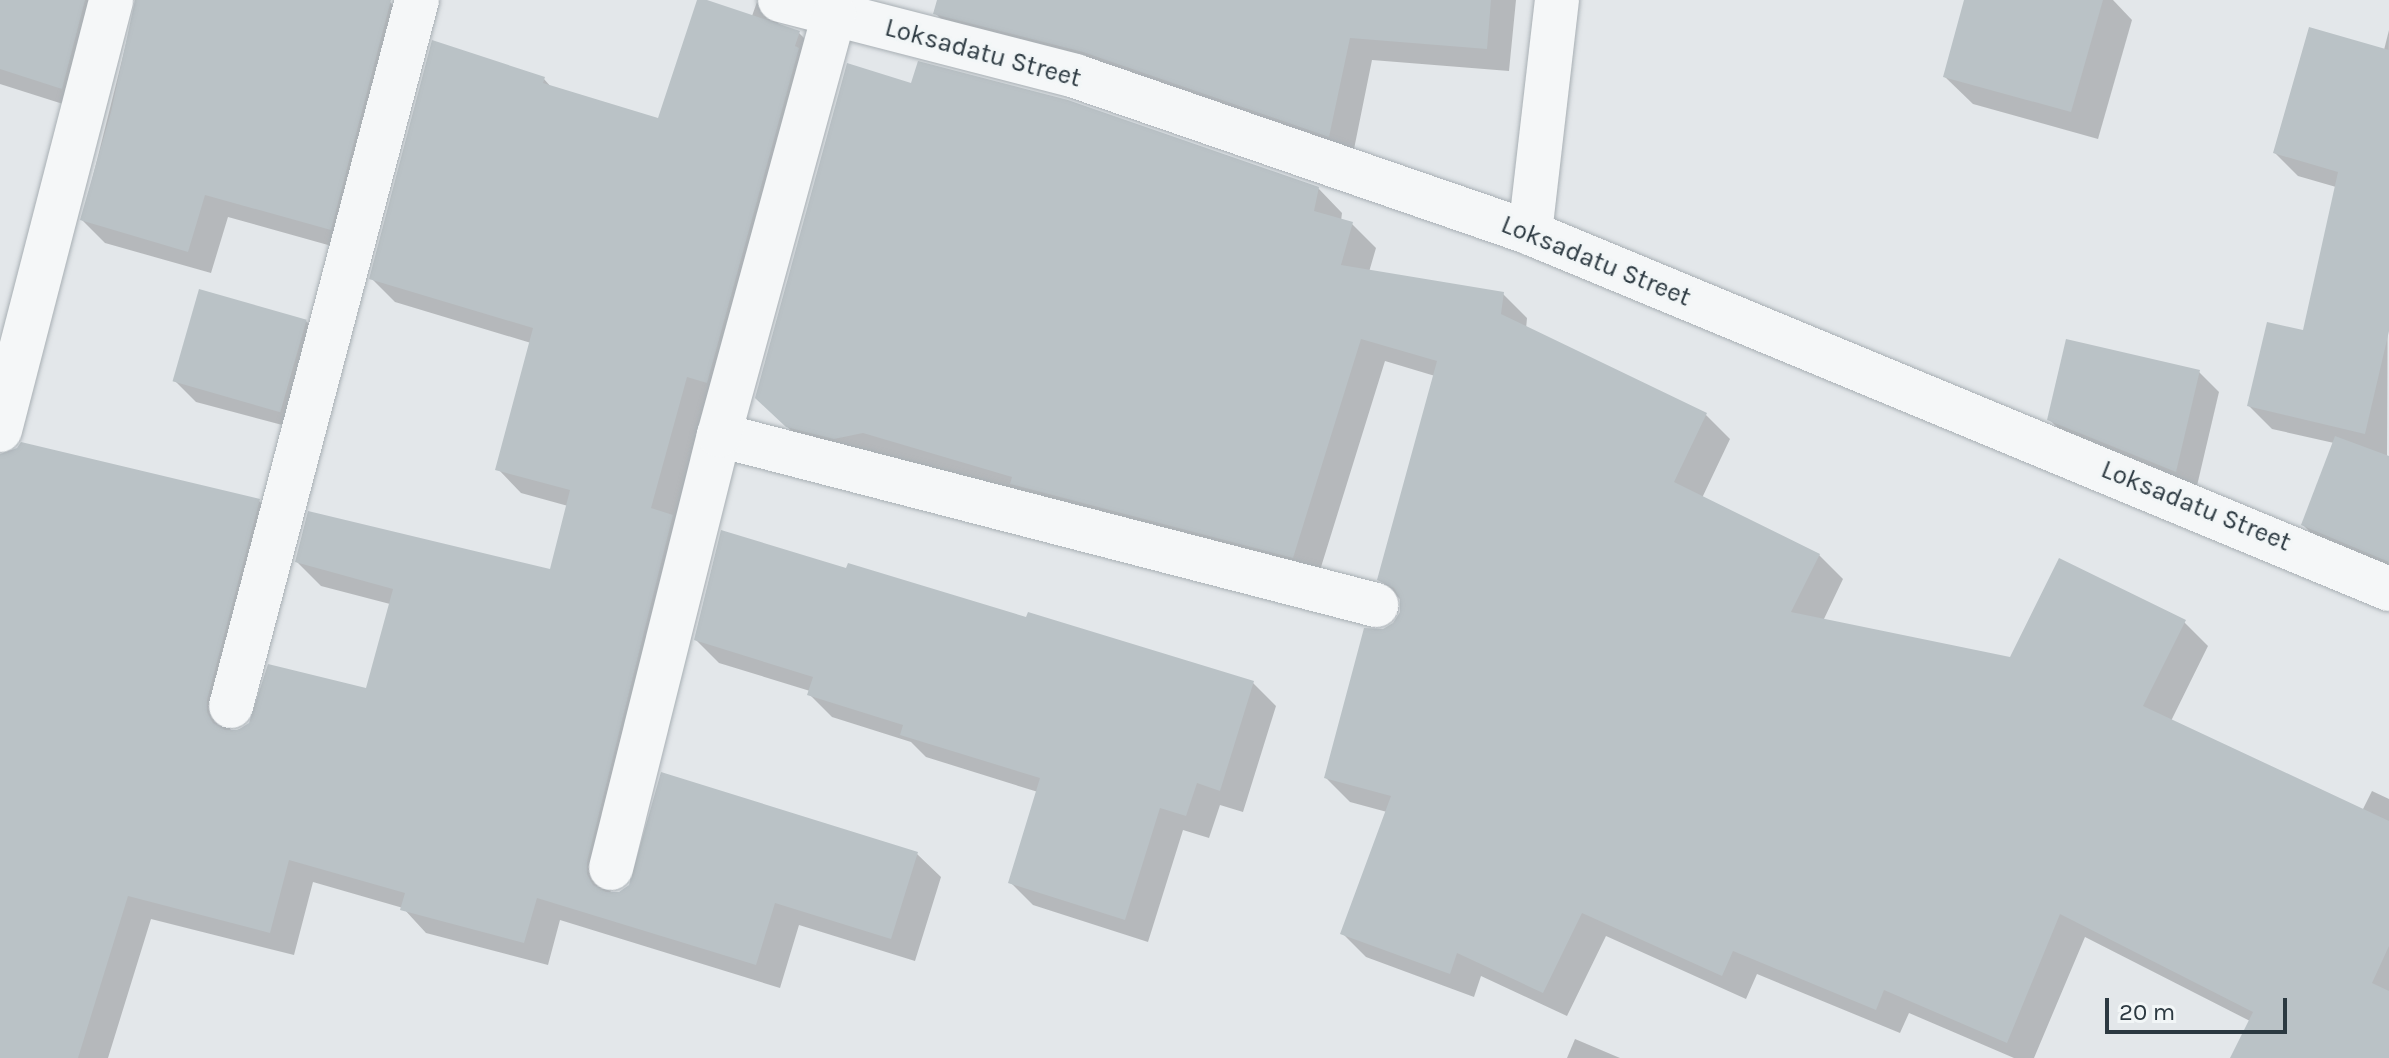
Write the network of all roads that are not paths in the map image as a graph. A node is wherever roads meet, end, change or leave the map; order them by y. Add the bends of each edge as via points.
1 (111, 0) edge
2 (417, 0) edge
3 (780, 0) edge
4 (1557, 0) edge
5 (834, 14) junction
6 (1530, 233) junction
7 (0, 430) edge
8 (719, 435) junction
9 (2389, 589) edge
10 (1376, 605) dead end
11 (231, 706) dead end
12 (611, 868) dead end

1 - 7 street
2 - 11 street
3 - 5 street, Loksadatu Street
4 - 6 street
5 - 6 street, Loksadatu Street via 1075,76
5 - 8 street
6 - 9 street, Loksadatu Street
8 - 10 street
8 - 12 street

